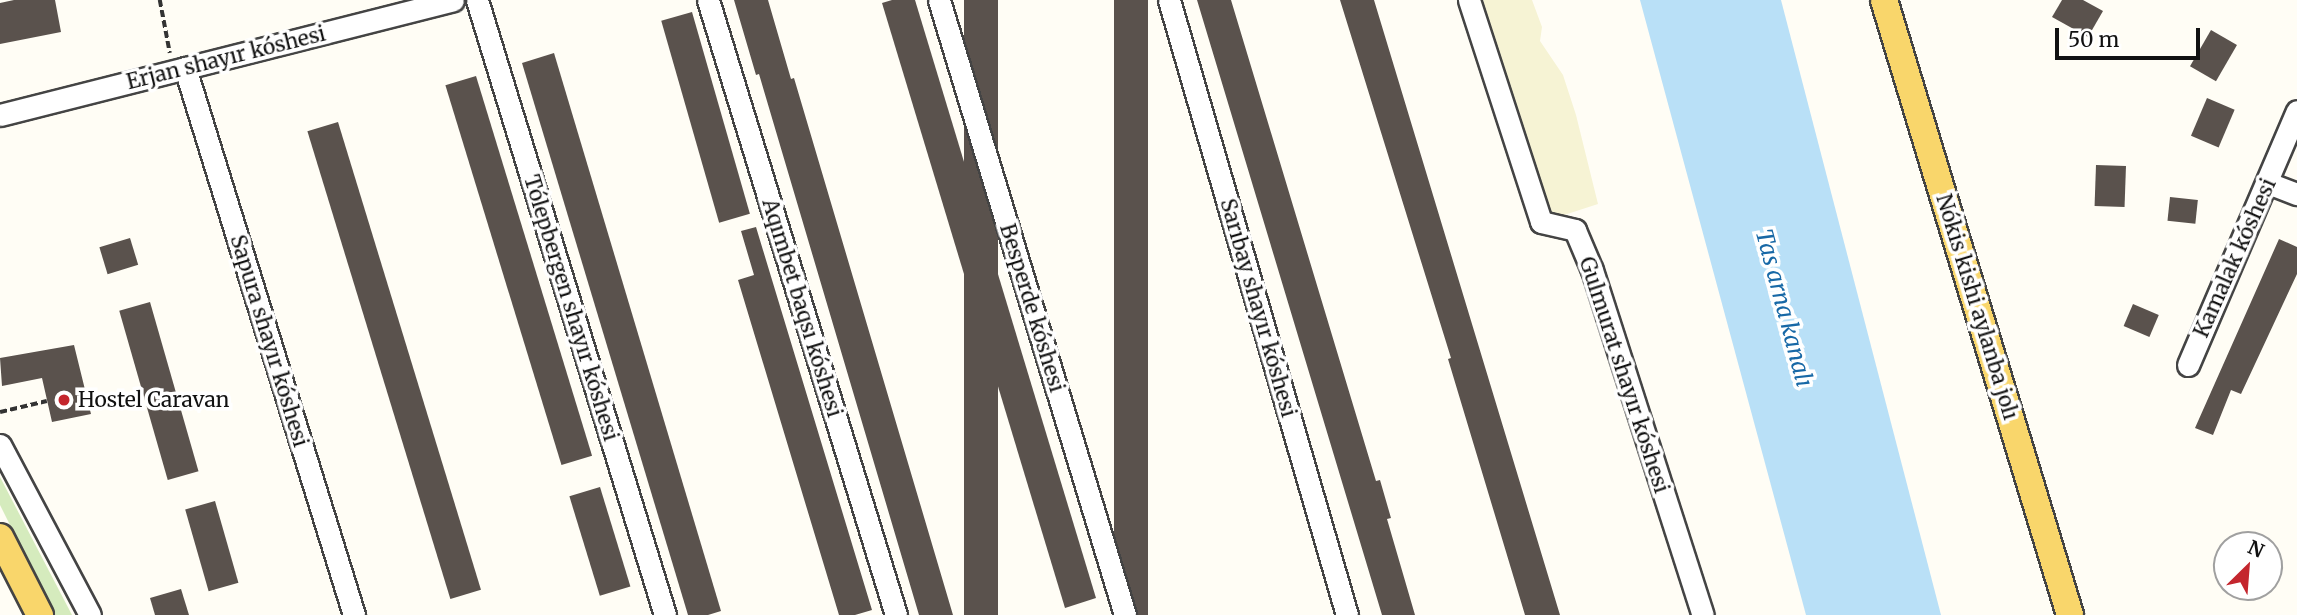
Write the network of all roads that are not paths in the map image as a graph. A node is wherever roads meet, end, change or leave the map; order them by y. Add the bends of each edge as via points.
1 (453, 0) edge
2 (477, 0) edge
3 (708, 0) edge
4 (939, 0) edge
5 (1170, 0) edge
6 (1469, 0) edge
7 (1884, 0) edge
8 (179, 70) junction
9 (2297, 111) edge
10 (0, 115) edge
11 (2268, 183) junction
12 (2297, 194) edge
13 (2188, 365) dead end
14 (0, 445) edge
15 (0, 537) edge
16 (40, 615) edge
17 (90, 615) edge
18 (354, 615) edge
19 (665, 615) edge
20 (896, 615) edge
21 (1125, 615) edge
22 (1348, 615) edge
23 (1703, 615) edge
24 (2070, 615) edge

1 - 8 street, Erjan shayır kóshesi
2 - 19 street, Tólepbergen shayır kóshesi
3 - 20 street, Aqımbet baqsı kóshesi
4 - 21 street, Besperde kóshesi
5 - 22 street, Sarıbay shayır kóshesi
6 - 23 street, Gulmurat shayır kóshesi via 1541,222 1575,230 1592,270
7 - 24 main road, Nókis kishi aylanba jolı
8 - 10 street, Erjan shayır kóshesi
8 - 18 street, Sapura shayır kóshesi
9 - 11 street, Kamalak kóshesi
11 - 12 street
11 - 13 street, Kamalak kóshesi
14 - 17 street
15 - 16 main road

